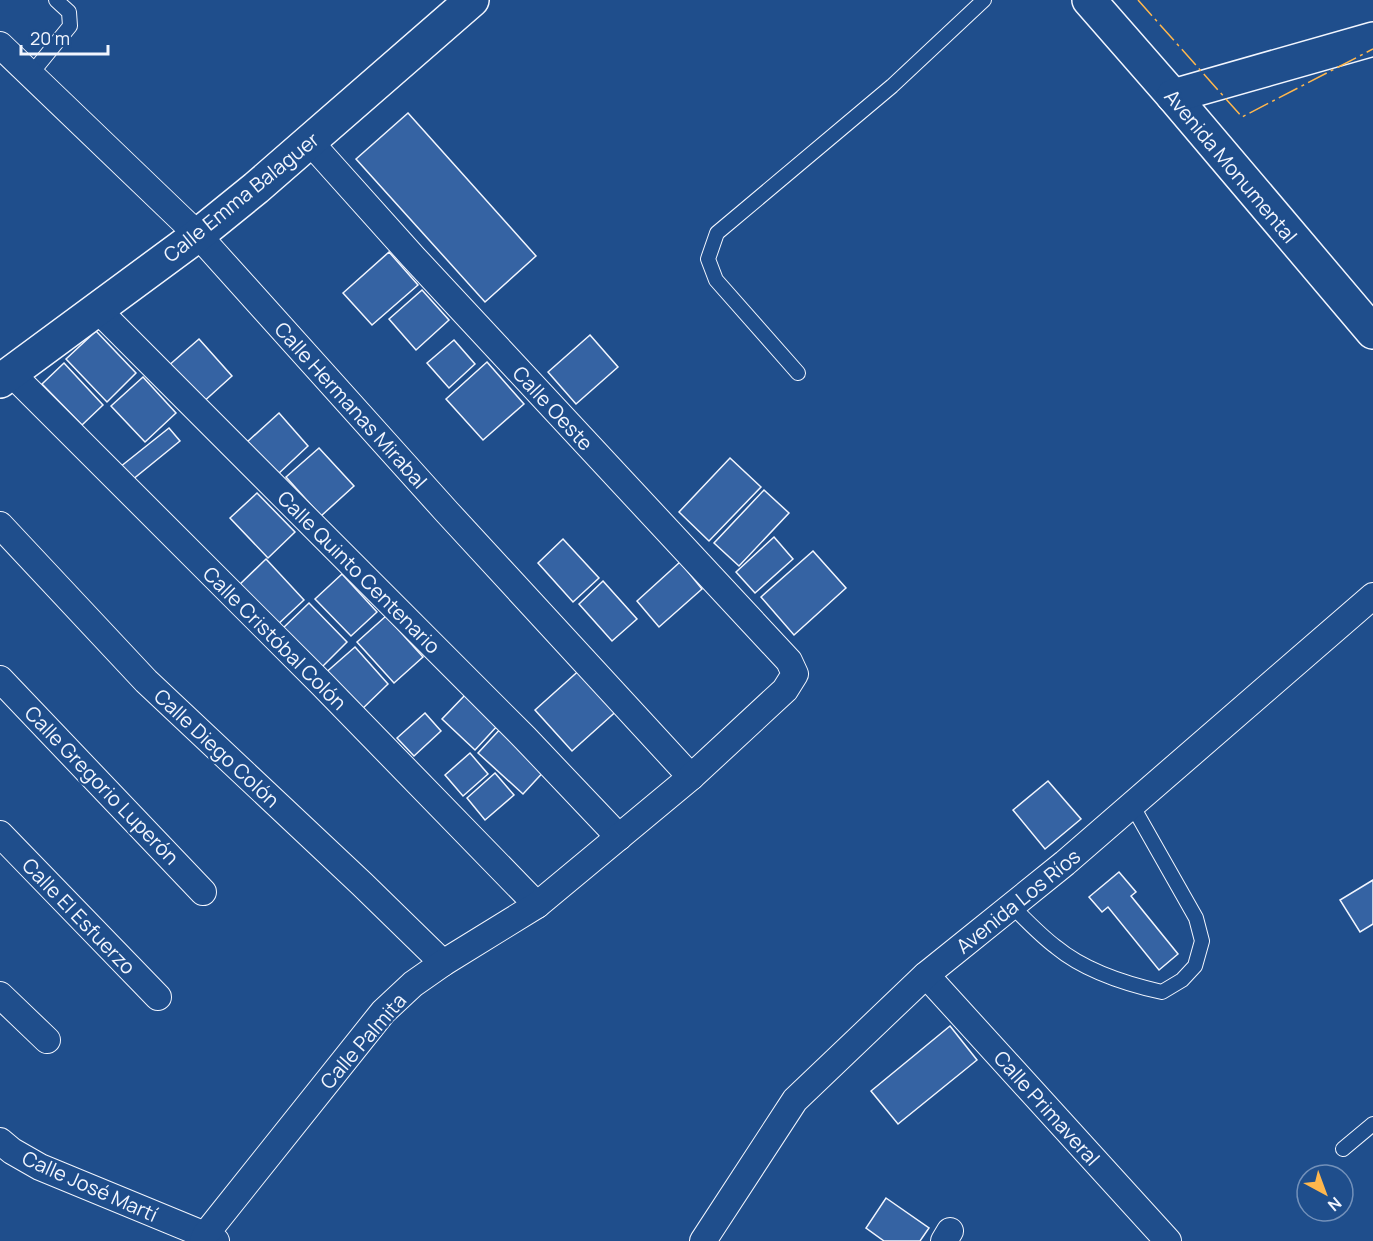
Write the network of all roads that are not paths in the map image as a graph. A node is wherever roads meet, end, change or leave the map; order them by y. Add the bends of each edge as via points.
1 (56, 0) edge
2 (472, 0) edge
3 (984, 0) edge
4 (1089, 0) edge
5 (1373, 39) edge
6 (0, 45) edge
7 (31, 74) junction
8 (1173, 96) junction
9 (310, 142) junction
10 (198, 235) junction
11 (98, 309) junction
12 (1373, 332) edge
13 (798, 374) dead end
14 (6, 377) edge
15 (0, 525) edge
16 (1373, 596) edge
17 (795, 674) joint
18 (0, 679) edge
19 (691, 777) junction
20 (1132, 805) junction
21 (0, 834) edge
22 (619, 837) junction
23 (203, 892) dead end
24 (537, 905) junction
25 (1012, 906) junction
26 (443, 963) junction
27 (926, 975) junction
28 (0, 995) edge
29 (158, 997) dead end
30 (46, 1041) dead end
31 (1373, 1124) edge
32 (0, 1140) edge
33 (1343, 1149) dead end
34 (208, 1239) edge
35 (703, 1241) edge
36 (1168, 1241) edge

1 - 7 lane via 69,12 70,26
2 - 9 street, Calle Emma Balaguer
3 - 13 lane via 892,87 717,233 708,259 716,280
4 - 8 street, Avenida Monumental
5 - 8 street
6 - 7 street, Calle Hermanas Mirabal
7 - 10 street, Calle Hermanas Mirabal
8 - 12 street, Avenida Monumental
9 - 10 street, Calle Emma Balaguer
9 - 17 street, Calle Oeste via 789,661
10 - 11 street, Calle Emma Balaguer
10 - 19 street, Calle Hermanas Mirabal
11 - 14 street, Calle Emma Balaguer
11 - 22 street, Calle Quinto Centenario
14 - 24 street, Calle Cristóbal Colón via 322,684
15 - 26 street, Calle Diego Colón via 146,681
16 - 20 street, Avenida Los Ríos
17 - 19 street, Calle Palmita via 785,690
18 - 23 street, Calle Gregorio Luperón
19 - 22 street, Calle Palmita
20 - 25 street, Avenida Los Ríos
20 - 25 lane via 1196,918 1202,941 1195,966 1182,981 1162,992 1088,968 1057,948
21 - 29 street, Calle El Esfuerzo
22 - 24 street, Calle Palmita
24 - 26 street, Calle Palmita
25 - 27 street, Avenida Los Ríos
26 - 34 street, Calle Palmita via 383,1012
27 - 35 street, Avenida Los Ríos via 795,1100
27 - 36 street, Calle Primaveral
28 - 30 street
31 - 33 lane
32 - 34 street, Calle José Martí via 40,1167

